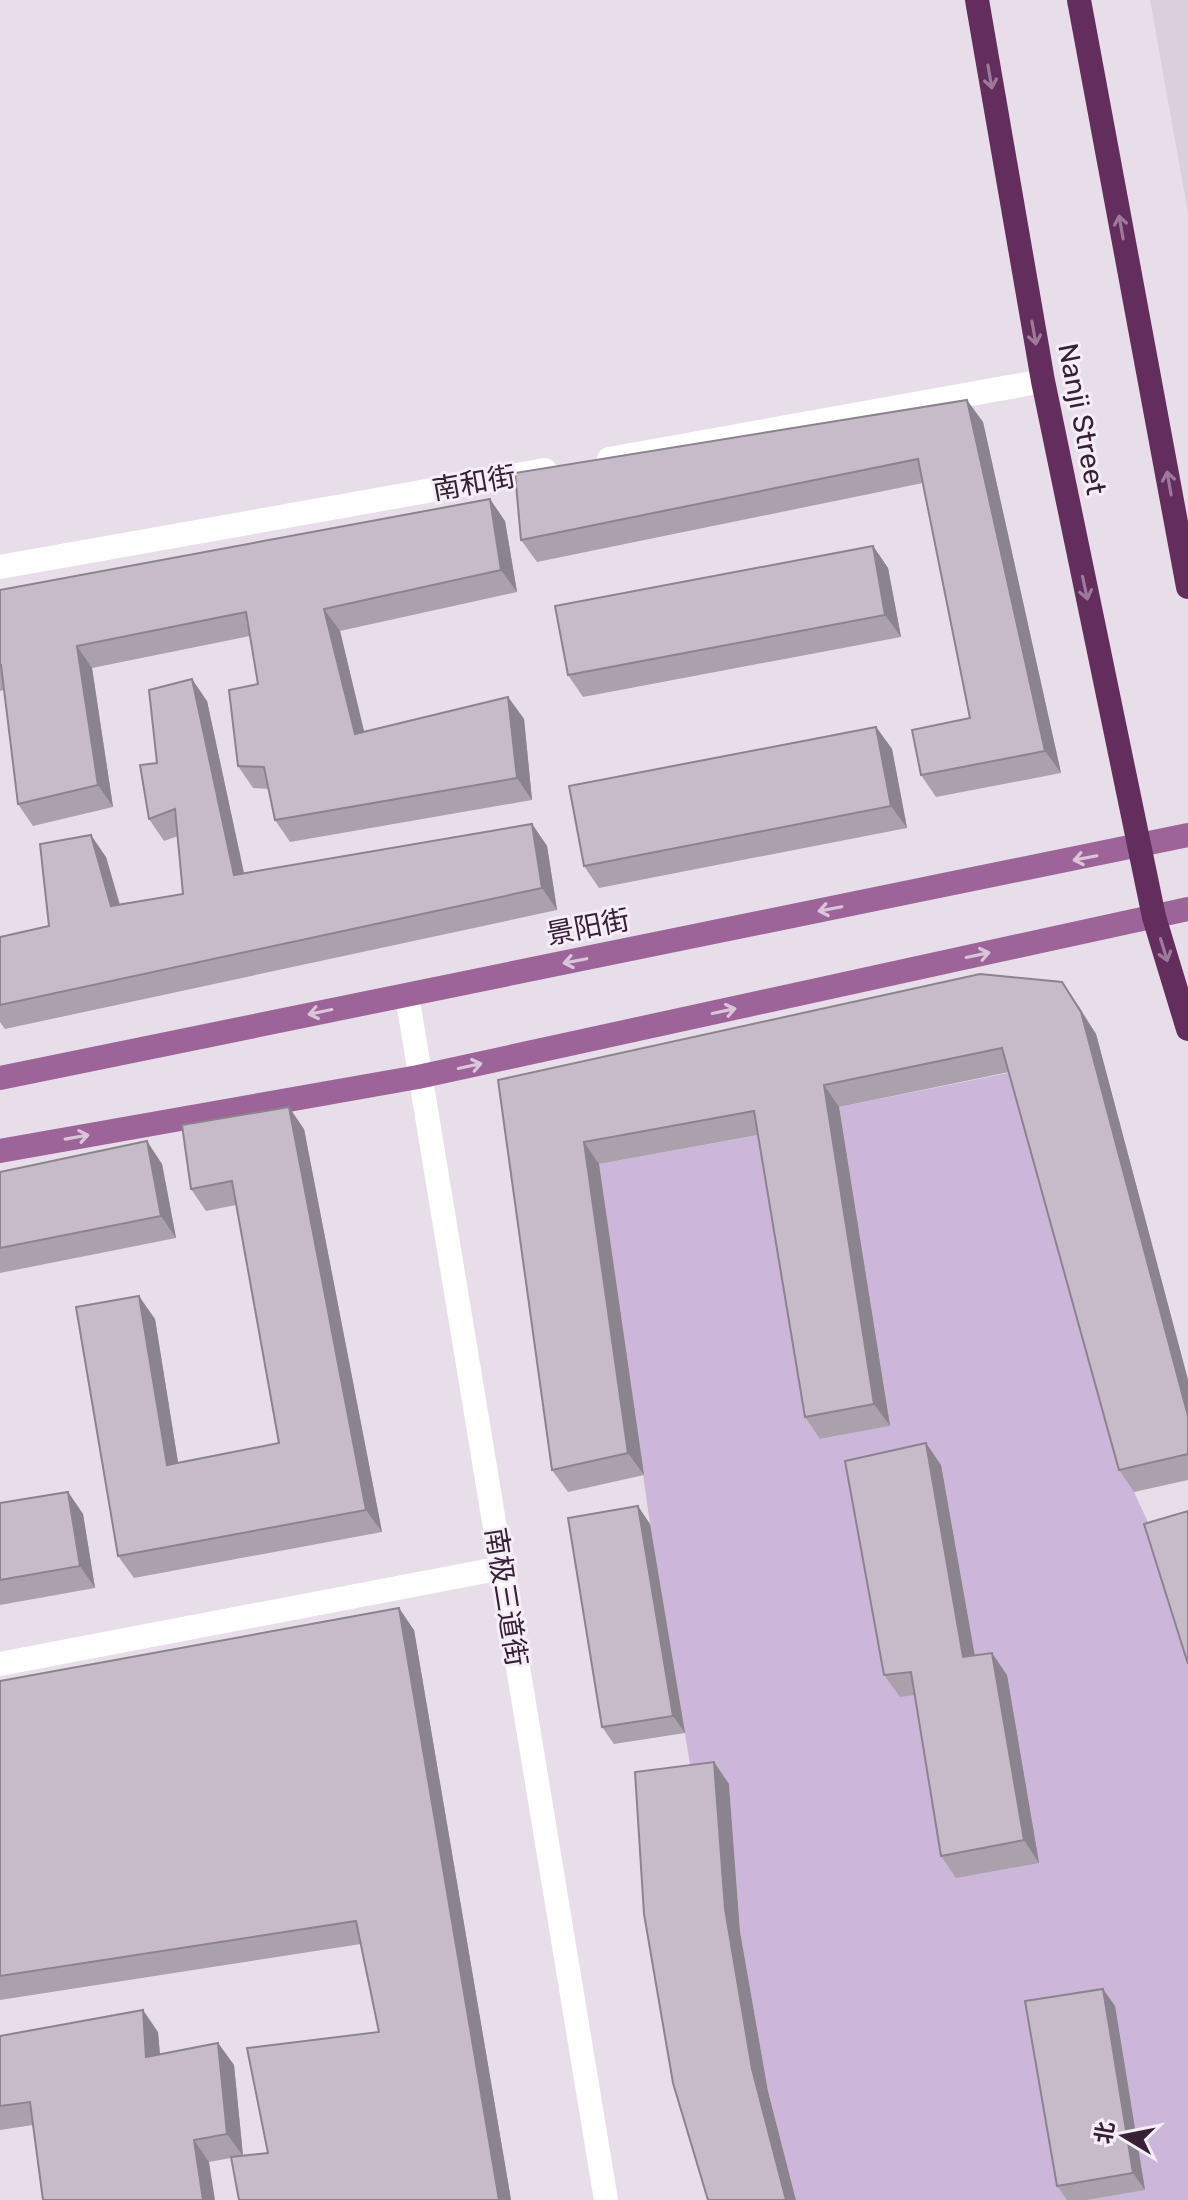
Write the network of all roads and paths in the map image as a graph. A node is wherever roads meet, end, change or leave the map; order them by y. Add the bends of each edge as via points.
1 (977, 0) edge
2 (1079, 0) edge
3 (1043, 381) junction
4 (0, 567) edge
5 (1188, 587) edge
6 (1188, 835) edge
7 (1139, 847) junction
8 (1188, 909) edge
9 (1154, 917) junction
10 (407, 995) junction
11 (1188, 1029) edge
12 (418, 1077) junction
13 (0, 1078) edge
14 (0, 1151) edge
15 (502, 1568) junction
16 (0, 1664) edge
17 (606, 2200) edge

1 -> 3 highway, Nanji Street
5 -> 2 highway
3 - 4 street, 南和街
3 -> 7 highway, Nanji Street
6 - 7 main road, 景阳街
7 - 9 highway, Nanji Street
7 -> 10 main road, 景阳街
8 - 9 main road
9 -> 11 highway, Nanji Street
12 -> 9 main road
10 - 12 street, 南极三道街
10 -> 13 main road, 景阳街
14 -> 12 main road
12 - 15 street, 南极三道街
15 - 16 street
15 - 17 street, 南极三道街

